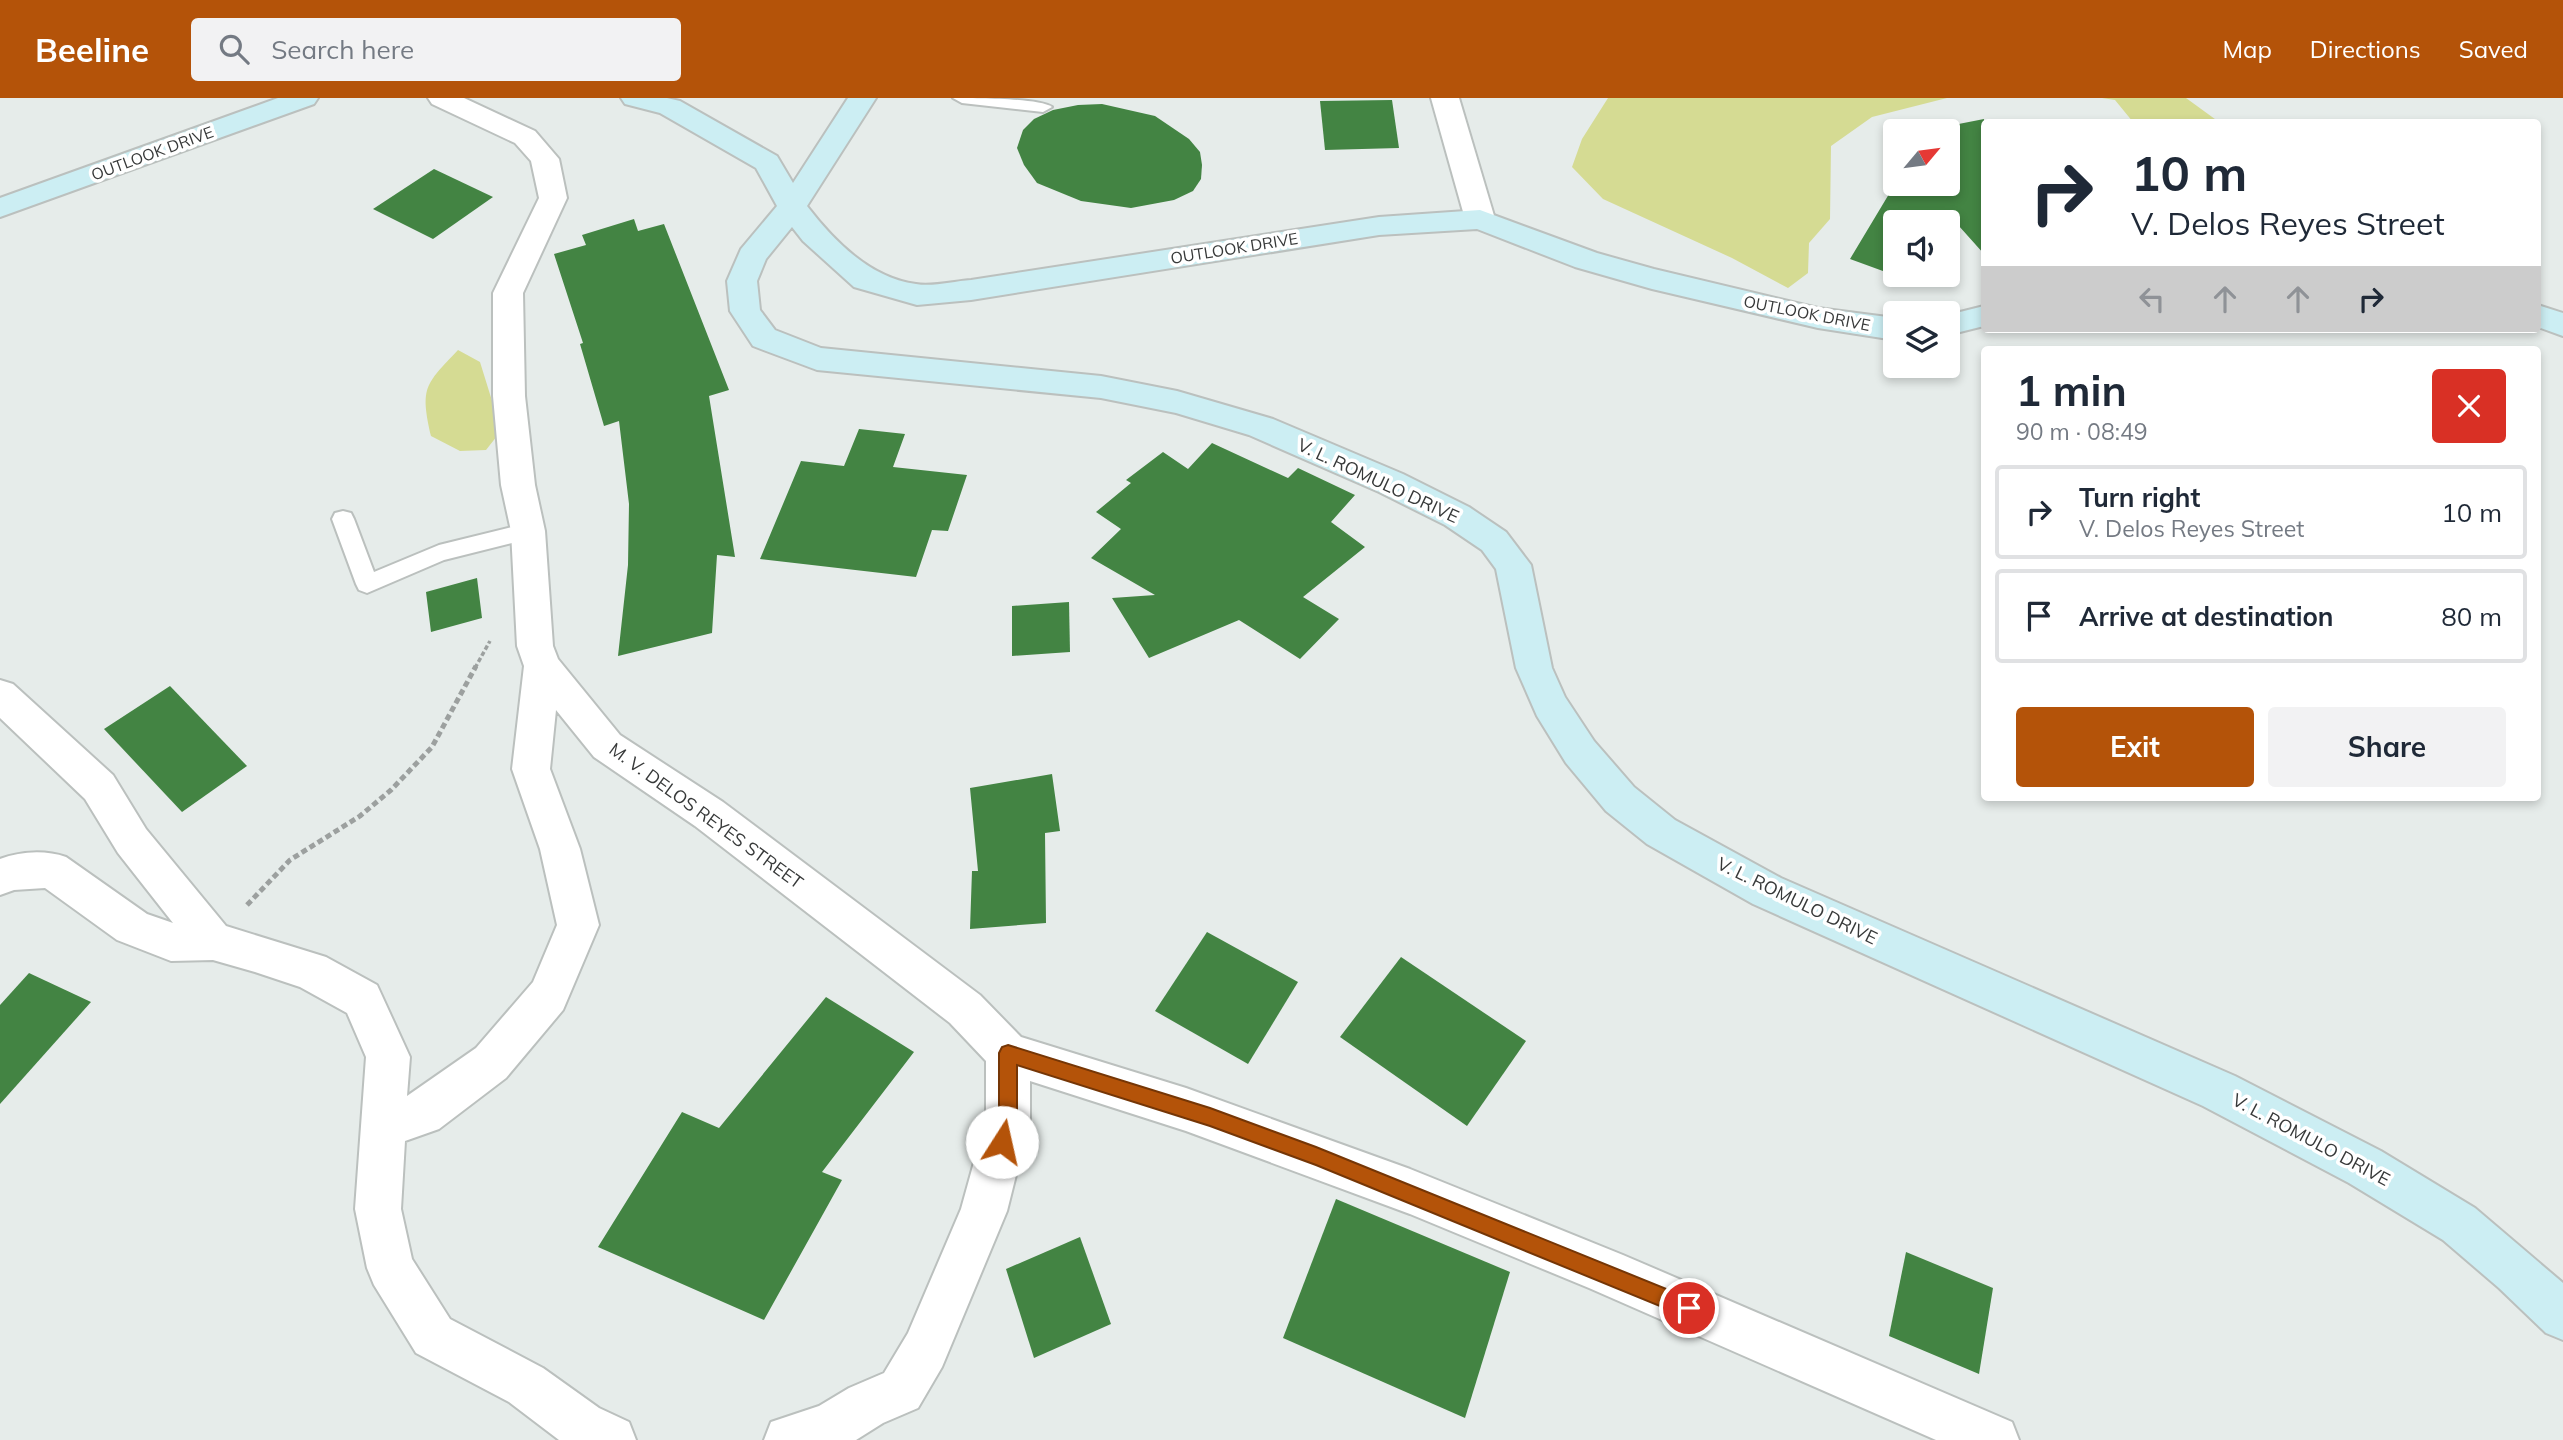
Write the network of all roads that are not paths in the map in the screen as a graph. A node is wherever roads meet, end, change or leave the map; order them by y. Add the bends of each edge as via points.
1 (304, 98) edge
2 (442, 98) edge
3 (635, 98) edge
4 (862, 98) edge
5 (962, 98) edge
6 (1445, 98) edge
7 (1043, 107) dead end
8 (792, 207) junction
9 (0, 208) edge
10 (1479, 219) junction
11 (2541, 316) edge
12 (1981, 317) edge
13 (1960, 322) edge
14 (2563, 325) edge
15 (1883, 327) edge
16 (343, 519) dead end
17 (528, 531) junction
18 (542, 666) junction
19 (0, 695) edge
20 (0, 877) edge
21 (213, 941) junction
22 (1008, 1053) junction
23 (385, 1125) junction
24 (2563, 1316) edge
25 (611, 1440) edge
26 (789, 1440) edge
27 (1994, 1440) edge

1 - 9 main road, OUTLOOK DRIVE
2 - 17 street, M. V. DELOS REYES STREET via 525,137 545,159 553,198 508,293 509,396
3 - 8 main road, OUTLOOK DRIVE via 670,107 767,162
4 - 8 main road, V. L. ROMULO DRIVE
5 - 7 lane
6 - 10 street
8 - 10 main road, OUTLOOK DRIVE via 813,234 865,280 917,295 1379,226
8 - 24 main road, V. L. ROMULO DRIVE via 752,256 742,281 745,311 764,338 817,359 1101,387 1177,402 1261,427 1457,516 1494,541 1513,565 1534,668 1550,705 1580,752 1620,799 1661,832 1767,891 2219,1091 2365,1167 2459,1224
10 - 15 main road, OUTLOOK DRIVE via 1586,260 1652,279 1818,318
11 - 14 main road
12 - 13 main road
16 - 17 lane via 367,584 439,553
17 - 18 street, M. V. DELOS REYES STREET via 535,646
18 - 22 street, M. V. DELOS REYES STREET via 607,746 709,814 965,1009
18 - 23 street via 531,769 559,849 578,925 548,996 491,1063 423,1114
19 - 21 street via 99,787 132,841
20 - 21 street via 52,870 132,928 171,942
21 - 23 street via 311,971 362,999 388,1057
22 - 26 street via 1008,1119 984,1211 925,1350 901,1391 830,1427
22 - 27 street via 1210,1117 1328,1161 1664,1297
23 - 25 street via 378,1209 391,1268 433,1336 526,1385 582,1426

